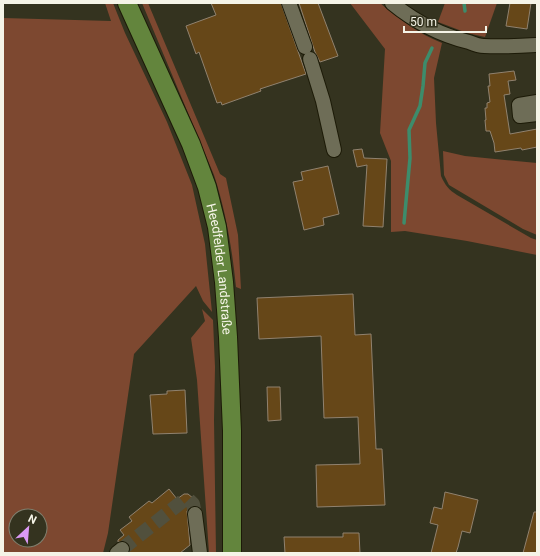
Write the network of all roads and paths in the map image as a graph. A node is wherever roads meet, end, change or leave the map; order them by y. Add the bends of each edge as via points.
1 (127, 3) edge
2 (289, 3) edge
3 (392, 3) edge
4 (537, 45) edge
5 (537, 102) edge
6 (537, 114) edge
7 (334, 150) dead end
8 (195, 514) tunnel mouth
9 (200, 553) edge
10 (232, 553) edge

1 - 10 main road, Heedfelder Landstraße via 191,144 207,187 217,227 228,337 232,431
2 - 7 street via 323,101
3 - 4 street via 447,36 483,46
5 - 6 street via 519,105 520,116
8 - 9 street

